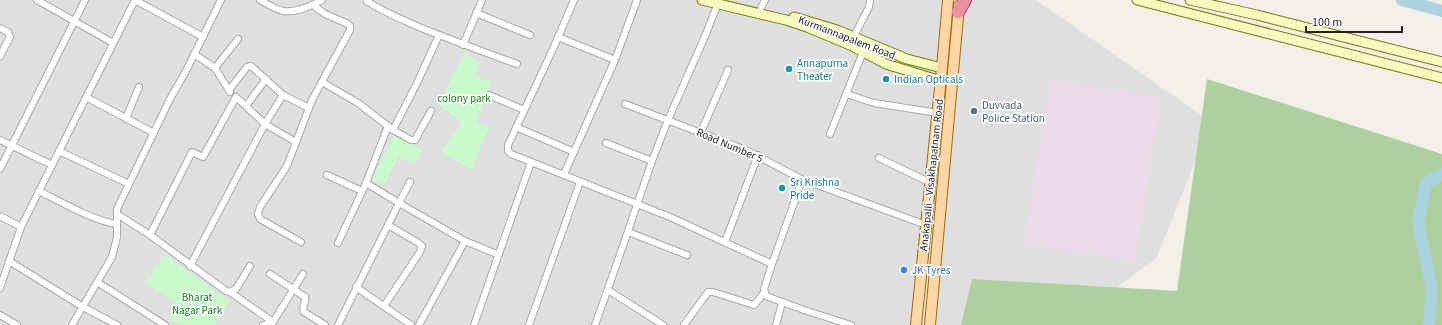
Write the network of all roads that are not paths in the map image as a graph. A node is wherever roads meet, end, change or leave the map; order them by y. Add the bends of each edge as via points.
1 (37, 0) edge
2 (85, 0) edge
3 (221, 0) edge
4 (260, 0) edge
5 (322, 0) edge
6 (482, 0) edge
7 (574, 0) edge
8 (637, 0) edge
9 (702, 0) edge
10 (729, 0) edge
11 (870, 0) edge
12 (948, 0) edge
13 (965, 0) edge
14 (1138, 0) edge
15 (1190, 0) edge
16 (367, 1) dead end
17 (718, 3) junction
18 (763, 4) edge
19 (313, 5) junction
20 (959, 6) edge
21 (476, 13) junction
22 (74, 23) junction
23 (0, 28) edge
24 (439, 35) junction
25 (530, 36) dead end
26 (203, 37) junction
27 (558, 37) junction
28 (238, 39) dead end
29 (852, 41) junction
30 (114, 44) junction
31 (463, 45) junction
32 (863, 52) junction
33 (194, 54) junction
34 (0, 56) edge
35 (615, 60) junction
36 (1442, 62) edge
37 (516, 64) dead end
38 (215, 68) junction
39 (942, 68) junction
40 (728, 70) dead end
41 (1442, 78) edge
42 (266, 79) junction
43 (941, 80) junction
44 (322, 82) junction
45 (139, 87) dead end
46 (229, 90) junction
47 (847, 94) junction
48 (283, 95) junction
49 (489, 95) dead end
50 (86, 97) junction
51 (236, 97) junction
52 (625, 104) dead end
53 (246, 106) junction
54 (309, 108) junction
55 (524, 110) junction
56 (432, 111) dead end
57 (938, 113) junction
58 (126, 118) junction
59 (668, 120) junction
60 (265, 124) junction
61 (516, 127) junction
62 (390, 128) junction
63 (701, 132) junction
64 (154, 133) junction
65 (830, 134) dead end
66 (0, 140) edge
67 (296, 142) junction
68 (606, 143) dead end
69 (13, 146) junction
70 (59, 151) junction
71 (574, 152) junction
72 (758, 155) junction
73 (879, 158) dead end
74 (652, 161) junction
75 (531, 162) junction
76 (52, 165) junction
77 (0, 169) edge
78 (564, 174) junction
79 (327, 176) dead end
80 (802, 179) junction
81 (410, 182) dead end
82 (580, 182) junction
83 (366, 183) junction
84 (930, 183) junction
85 (129, 184) junction
86 (39, 191) junction
87 (362, 191) junction
88 (399, 203) junction
89 (637, 204) junction
90 (117, 214) junction
91 (0, 216) edge
92 (117, 224) junction
93 (388, 225) junction
94 (926, 225) junction
95 (21, 227) junction
96 (628, 232) junction
97 (150, 235) junction
98 (465, 241) junction
99 (301, 242) dead end
100 (726, 242) junction
101 (338, 243) dead end
102 (499, 255) junction
103 (687, 255) dead end
104 (9, 261) junction
105 (772, 264) junction
106 (190, 266) junction
107 (250, 266) dead end
108 (270, 274) dead end
109 (303, 274) dead end
110 (921, 279) junction
111 (934, 281) junction
112 (97, 282) junction
113 (0, 288) edge
114 (356, 288) junction
115 (294, 290) junction
116 (608, 290) junction
117 (230, 292) junction
118 (764, 293) junction
119 (782, 303) junction
120 (384, 306) junction
121 (83, 307) junction
122 (0, 315) edge
123 (274, 322) junction
124 (834, 323) edge
125 (659, 324) edge
126 (17, 325) edge
127 (72, 325) edge
128 (117, 325) edge
129 (165, 325) edge
130 (263, 325) edge
131 (325, 325) edge
132 (338, 325) edge
133 (410, 325) edge
134 (419, 325) edge
135 (474, 325) edge
136 (529, 325) edge
137 (595, 325) edge
138 (684, 325) edge
139 (776, 325) edge
140 (851, 325) edge
141 (916, 325) edge
142 (930, 325) edge

1 - 22 street
2 - 22 street
3 - 26 street
4 - 19 street via 284,11 303,5
5 - 19 street
6 - 21 street
7 - 27 street
8 - 35 street
9 - 17 street
10 - 18 street, Kurmannapalem Road
11 - 29 street
12 - 39 main road, Anakapalli - Visakhapatnam Road
13 - 20 highway
14 - 41 street
15 - 36 street
16 - 24 street via 389,14
17 - 29 street via 786,20
17 - 59 street
18 - 29 street, Kurmannapalem Road via 816,23
19 - 44 street via 325,14 348,24 350,28
20 - 111 main road, Anakapalli - Visakhapatnam Road
21 - 25 street
21 - 31 street
22 - 30 street
22 - 69 street
23 - 34 street via 8,32 10,37
24 - 31 street
24 - 62 street via 417,83
26 - 30 street via 135,0
26 - 33 street
27 - 35 street
27 - 55 street
28 - 38 street
29 - 32 street
29 - 39 street, Kurmannapalem Road
30 - 50 street
31 - 37 street
32 - 43 street via 896,67
32 - 47 street
33 - 38 street
33 - 64 street
35 - 71 street
38 - 46 street
39 - 43 main road, Anakapalli - Visakhapatnam Road
40 - 63 street
42 - 46 street via 254,67 249,66
42 - 48 street
42 - 53 street
43 - 57 main road, Anakapalli - Visakhapatnam Road
44 - 54 street
44 - 62 street via 358,103
45 - 58 street
46 - 51 street
47 - 57 street via 874,103
47 - 65 street
48 - 54 street
48 - 60 street
49 - 55 street
50 - 58 street
50 - 70 street
51 - 53 street
51 - 97 street via 203,157 192,152
52 - 59 street, Road Number 5
53 - 60 street
54 - 67 street
55 - 61 street
56 - 62 street via 415,140
57 - 84 main road, Anakapalli - Visakhapatnam Road
58 - 64 street
59 - 63 street, Road Number 5
59 - 74 street
60 - 67 street
60 - 106 street
61 - 71 street
61 - 75 street via 508,144 508,151
62 - 83 street
63 - 72 street, Road Number 5
64 - 85 street
66 - 69 street
67 - 99 street via 285,170 258,214 260,219
68 - 74 street
69 - 76 street
69 - 77 street
70 - 76 street
70 - 85 street
71 - 78 street
72 - 80 street, Road Number 5
72 - 100 street
73 - 84 street
74 - 89 street
75 - 78 street
75 - 102 street
76 - 86 street
78 - 82 street
79 - 87 street
80 - 94 street, Road Number 5
80 - 105 street
81 - 88 street
82 - 89 street
82 - 136 street
83 - 87 street
83 - 88 street
84 - 94 main road, Anakapalli - Visakhapatnam Road
85 - 90 street
86 - 92 street via 99,220
86 - 95 street
87 - 101 street
88 - 93 street
88 - 98 street
89 - 96 street
89 - 100 street
90 - 92 street
90 - 97 street
91 - 95 street
92 - 112 street via 117,237 112,256
93 - 114 street
93 - 120 street via 422,246
94 - 110 main road, Anakapalli - Visakhapatnam Road
95 - 104 street
96 - 103 street
96 - 116 street
97 - 106 street
98 - 102 street
98 - 134 street
100 - 105 street
102 - 135 street
104 - 113 street
104 - 121 street
105 - 118 street
106 - 117 street
107 - 117 street via 236,289
108 - 115 street
109 - 115 street
110 - 111 main road
110 - 141 main road, Anakapalli - Visakhapatnam Road
111 - 142 main road, Anakapalli - Visakhapatnam Road
112 - 121 street
112 - 129 street
114 - 120 street
114 - 132 street
115 - 123 street
115 - 131 street via 305,297 304,312
116 - 125 street
116 - 137 street
117 - 123 street
118 - 119 street
118 - 138 street via 754,305 708,292
119 - 124 street
119 - 139 street
120 - 133 street
121 - 127 street
121 - 128 street
122 - 126 street
123 - 130 street
124 - 140 street

